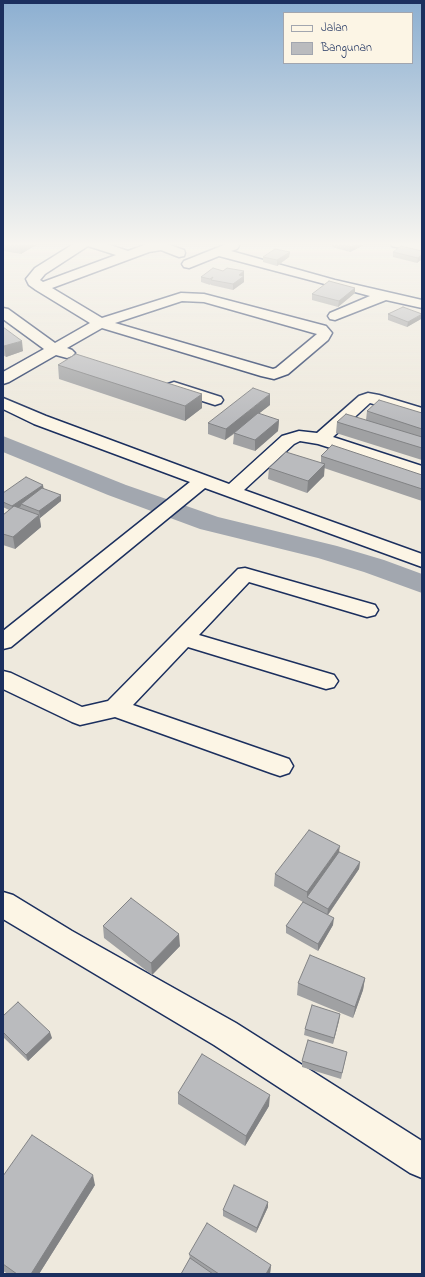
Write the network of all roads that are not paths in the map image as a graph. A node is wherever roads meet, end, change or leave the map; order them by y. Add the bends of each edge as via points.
1 (66, 303) edge
2 (164, 303) edge
3 (221, 303) edge
4 (367, 303) edge
5 (3, 312) edge
6 (335, 316) dead end
7 (100, 323) junction
8 (54, 348) junction
9 (84, 358) edge
10 (3, 379) edge
11 (156, 381) edge
12 (215, 400) dead end
13 (3, 403) edge
14 (422, 414) edge
15 (321, 440) junction
16 (422, 472) edge
17 (203, 481) junction
18 (231, 492) junction
19 (422, 561) edge
20 (367, 610) dead end
21 (184, 638) junction
22 (3, 642) edge
23 (3, 678) edge
24 (326, 681) dead end
25 (116, 708) junction
26 (280, 766) dead end
27 (3, 904) edge
28 (422, 1161) edge

1 - 7 street
2 - 7 street
3 - 7 street via 321,329 325,333 282,371 274,374
4 - 6 street
5 - 8 street
7 - 8 street
8 - 9 street
8 - 10 street
11 - 12 street
13 - 17 street
14 - 15 street via 368,398
15 - 16 street
15 - 18 street via 299,436 288,440
17 - 18 street
17 - 22 street
18 - 19 street
20 - 21 street via 245,574
21 - 24 street
21 - 25 street
23 - 25 street via 80,716
25 - 26 street
27 - 28 street via 225,1034

